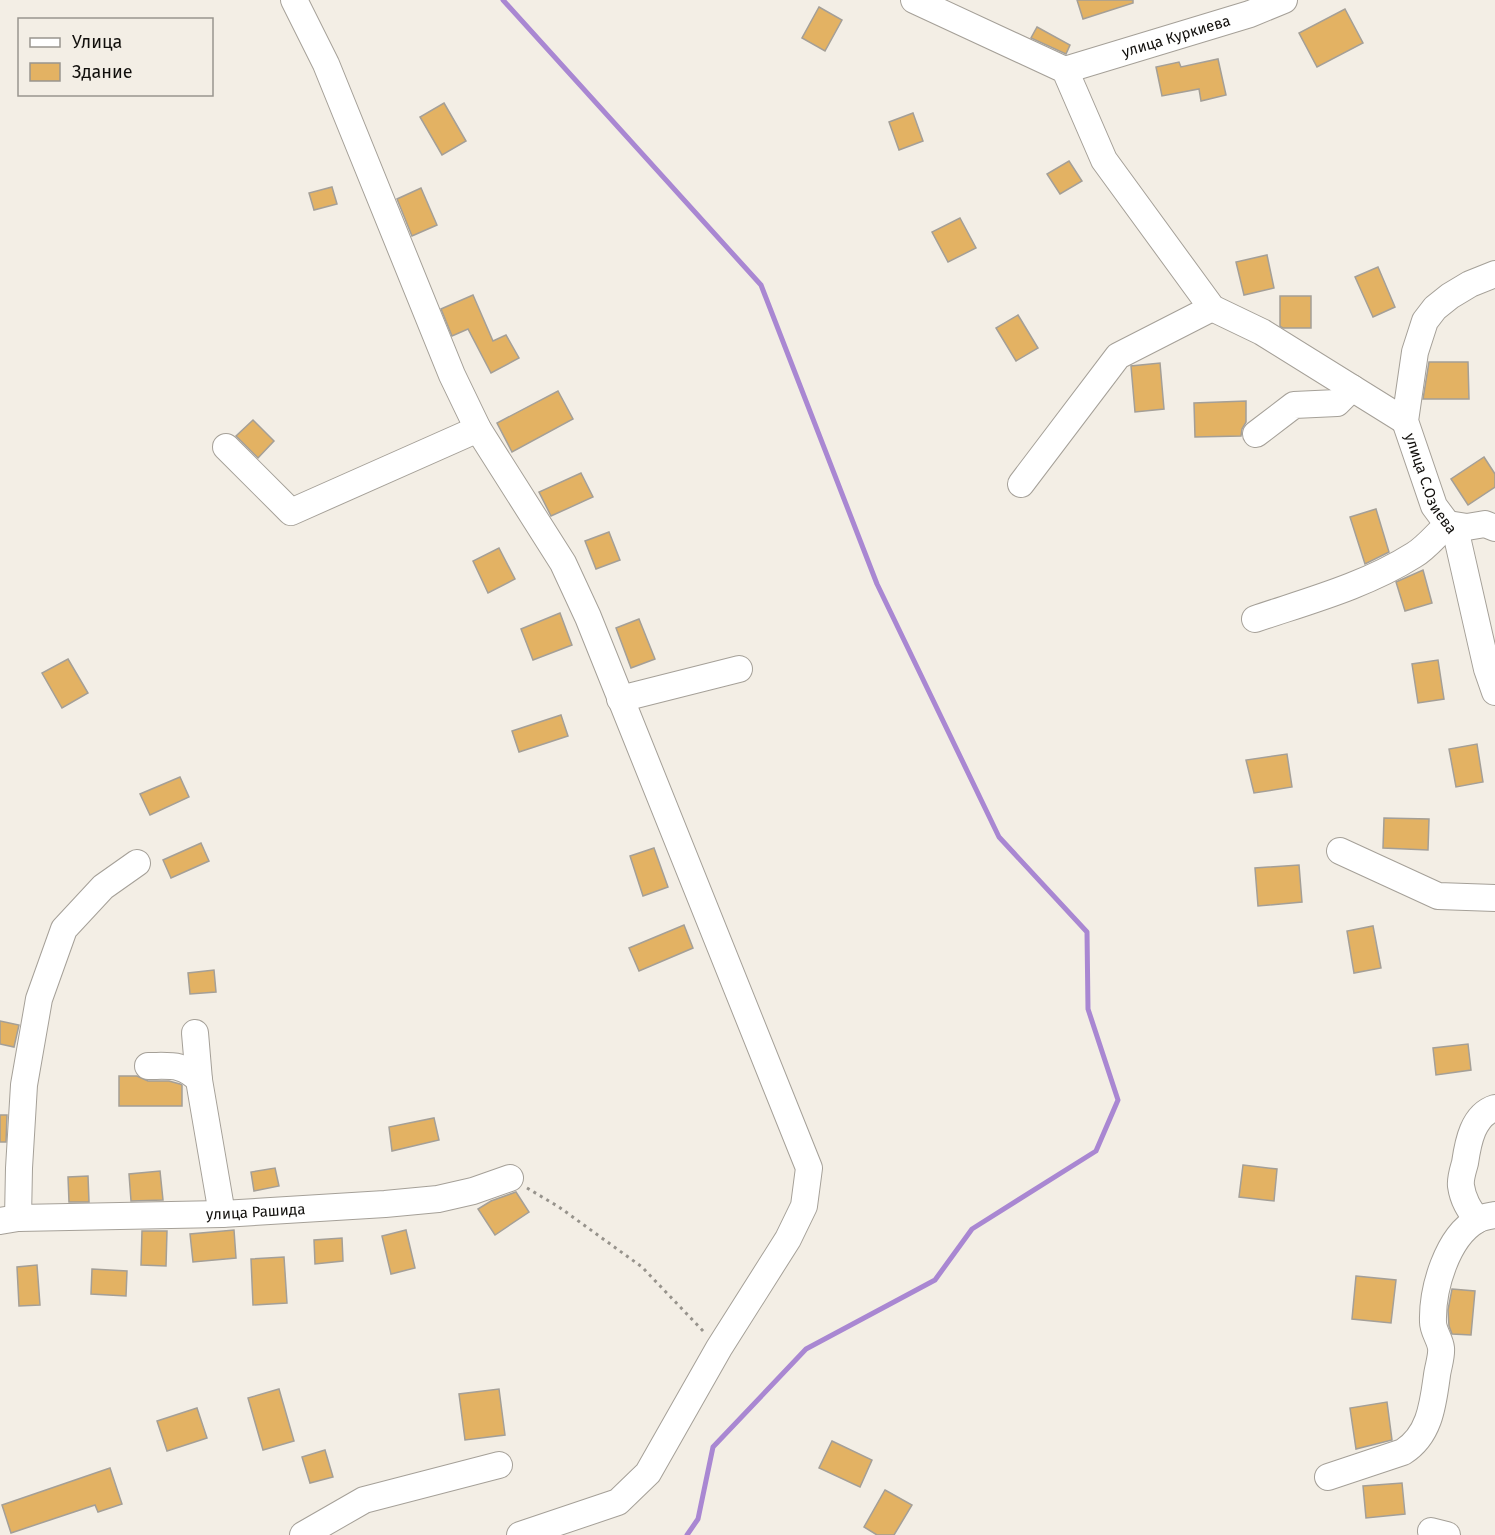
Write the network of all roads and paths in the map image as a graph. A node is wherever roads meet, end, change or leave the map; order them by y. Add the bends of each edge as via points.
1 (294, 0) edge
2 (914, 0) edge
3 (1284, 0) edge
4 (1065, 70) junction
5 (1495, 274) edge
6 (1212, 308) junction
7 (1352, 388) junction
8 (1405, 421) junction
9 (478, 429) junction
10 (1256, 434) dead end
11 (226, 447) dead end
12 (1021, 484) dead end
13 (1448, 524) junction
14 (1495, 528) edge
15 (1255, 619) dead end
16 (739, 669) dead end
17 (1495, 692) edge
18 (620, 699) junction
19 (1340, 851) dead end
20 (137, 863) dead end
21 (1495, 898) edge
22 (195, 1033) dead end
23 (148, 1066) dead end
24 (199, 1080) junction
25 (1495, 1108) edge
26 (510, 1178) joint
27 (222, 1214) junction
28 (1486, 1217) edge
29 (9, 1220) edge
30 (719, 1348) junction
31 (499, 1465) dead end
32 (1328, 1477) dead end
33 (303, 1535) edge
34 (520, 1535) edge

1 - 9 street via 326,64
2 - 4 street
3 - 4 street, улица Куркиева
4 - 6 street via 1104,160
5 - 8 street, улица С.Озиева via 1450,296 1425,321
6 - 7 street via 1262,332
6 - 12 street via 1118,356
7 - 8 street
7 - 10 street via 1337,403 1294,405
8 - 13 street, улица С.Озиева via 1434,506
9 - 11 street via 291,512
9 - 18 street via 563,563
13 - 14 street via 1485,524
13 - 15 street via 1416,554 1390,568
13 - 17 street, улица С.Озиева via 1457,537
16 - 18 street
18 - 30 street via 809,1167 804,1206 788,1239
19 - 21 street via 1438,896
20 - 29 street via 103,887 64,929 39,999 24,1085 19,1168
22 - 24 street
23 - 24 street via 182,1067
24 - 27 street
25 - 28 street via 1478,1120 1469,1141 1461,1183 1464,1201
26 - 27 street, улица Рашида via 438,1199
26 - 30 path via 559,1207 642,1267
27 - 29 street, улица Рашида
28 - 32 street via 1456,1242 1437,1284 1433,1324 1441,1347 1431,1415 1423,1431 1412,1447 1403,1452
30 - 34 street via 648,1473 618,1502
31 - 33 street via 364,1500

